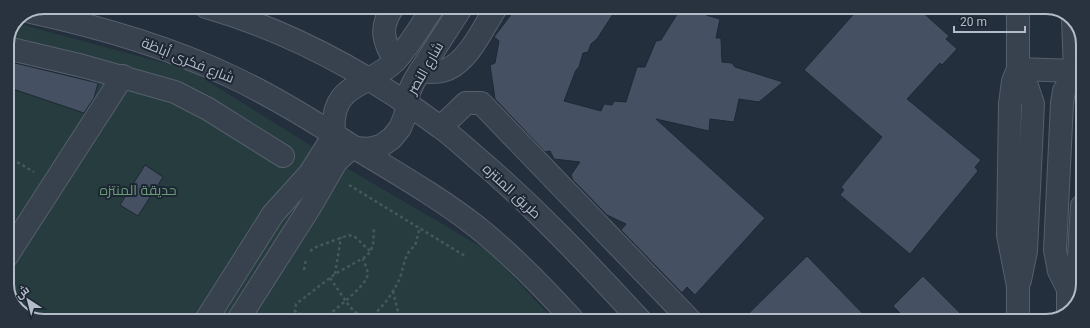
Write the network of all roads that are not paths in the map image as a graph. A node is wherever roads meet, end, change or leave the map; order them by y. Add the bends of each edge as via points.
1 (62, 14) edge
2 (225, 14) edge
3 (389, 14) edge
4 (429, 14) edge
5 (457, 14) edge
6 (492, 14) edge
7 (1018, 14) edge
8 (1075, 38) edge
9 (1076, 48) edge
10 (14, 50) edge
11 (395, 61) junction
12 (1018, 69) junction
13 (420, 70) junction
14 (123, 76) junction
15 (1076, 77) edge
16 (368, 80) junction
17 (1076, 80) edge
18 (406, 103) junction
19 (441, 127) junction
20 (334, 135) junction
21 (356, 148) junction
22 (283, 156) dead end
23 (291, 193) junction
24 (310, 207) junction
25 (14, 245) edge
26 (1076, 265) edge
27 (1068, 289) junction
28 (1068, 305) edge
29 (210, 314) edge
30 (242, 314) edge
31 (567, 314) edge
32 (634, 314) edge
33 (686, 314) edge
34 (1018, 314) edge

1 - 20 street, شارع فكرى أباظة via 192,60 262,92
2 - 16 street via 320,53
3 - 11 street via 385,22 384,35 386,47
4 - 11 street, شارع النصر
5 - 13 street, شارع النصر
6 - 13 street via 459,61 448,69 435,72
7 - 12 street
8 - 9 street
10 - 14 street
11 - 16 street, شارع النصر
12 - 15 street
12 - 34 street via 1025,80 1033,104 1026,251 1018,286
13 - 18 street, شارع النصر
14 - 22 street via 158,86 192,100
14 - 25 street
16 - 18 street, طريق المنتزه
16 - 20 street, شارع النصر via 354,86 339,102 335,113
17 - 27 street via 1064,91 1062,103 1055,250 1059,271
18 - 19 street, طريق المنتزه
18 - 21 street, شارع النصر via 405,116 392,138 381,146 369,149
19 - 32 street, طريق المنتزه via 509,185
19 - 33 street via 466,103 481,103
20 - 21 street
20 - 23 street via 310,173
21 - 24 street via 344,153
21 - 31 street via 476,226 520,264
23 - 24 street via 304,195
23 - 29 street via 273,214
24 - 30 street
26 - 27 street
27 - 28 street

